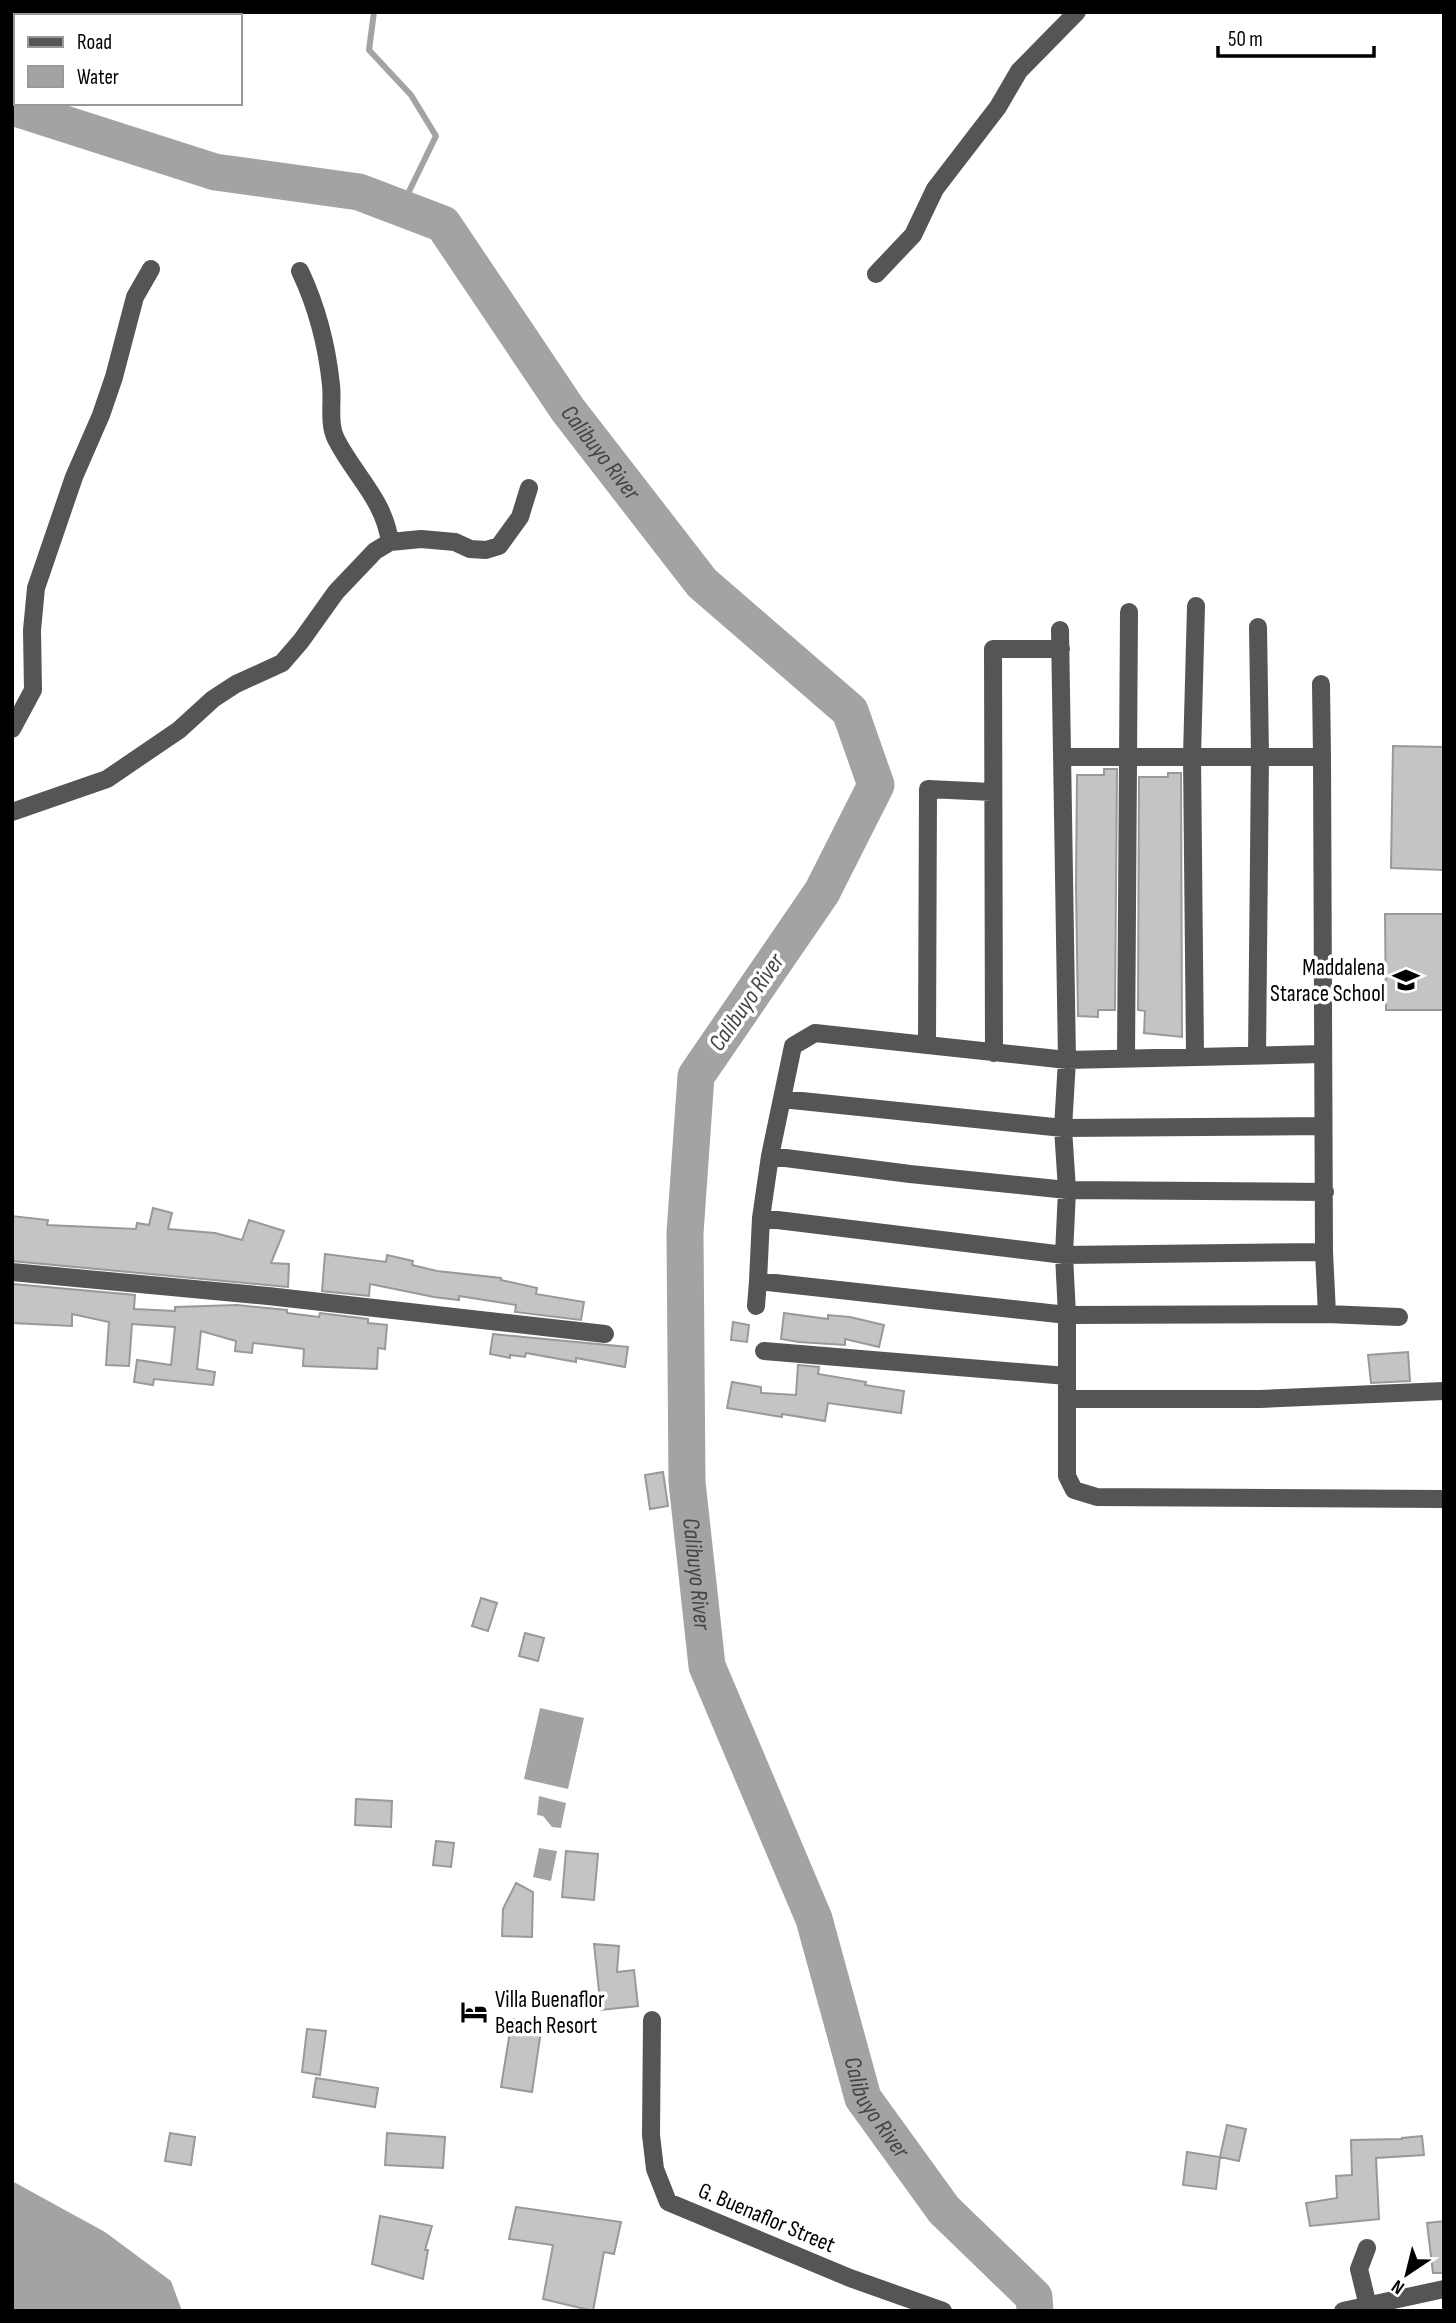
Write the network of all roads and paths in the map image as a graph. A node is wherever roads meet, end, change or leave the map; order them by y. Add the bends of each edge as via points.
1 (1077, 12) edge
2 (151, 269) dead end
3 (300, 271) dead end
4 (876, 274) dead end
5 (529, 488) dead end
6 (390, 542) junction
7 (1195, 606) dead end
8 (1129, 612) dead end
9 (1258, 627) dead end
10 (1060, 630) dead end
11 (1061, 649) junction
12 (1321, 684) dead end
13 (12, 729) edge
14 (1260, 755) junction
15 (1192, 756) junction
16 (1062, 757) junction
17 (1130, 757) junction
18 (1322, 757) junction
19 (992, 792) junction
20 (12, 812) edge
21 (927, 1044) junction
22 (994, 1053) junction
23 (1323, 1054) junction
24 (1195, 1055) junction
25 (1257, 1056) junction
26 (1126, 1057) junction
27 (1067, 1060) junction
28 (782, 1099) junction
29 (1323, 1126) junction
30 (1063, 1128) junction
31 (770, 1156) junction
32 (1067, 1190) junction
33 (1325, 1192) junction
34 (761, 1218) junction
35 (1324, 1252) junction
36 (1064, 1255) junction
37 (12, 1272) edge
38 (758, 1281) junction
39 (756, 1306) dead end
40 (1327, 1314) junction
41 (1068, 1315) junction
42 (1399, 1317) dead end
43 (605, 1334) dead end
44 (764, 1351) dead end
45 (1067, 1376) junction
46 (1444, 1391) edge
47 (1067, 1399) junction
48 (1444, 1499) edge
49 (652, 2020) dead end
50 (1367, 2248) dead end
51 (1444, 2289) edge
52 (1358, 2309) edge
53 (943, 2311) edge

1 - 4 street via 1019,71 998,107 935,189 913,235
2 - 13 street via 135,298 105,402 36,588 33,690
3 - 6 street via 324,338 335,437 388,522
5 - 6 street via 520,517 499,546 486,550 421,539
6 - 20 street via 375,551 336,592 282,663 213,699 179,730 107,779
7 - 15 street
8 - 17 street
9 - 14 street
10 - 11 street
11 - 16 street
11 - 19 street via 993,649
12 - 18 street
14 - 15 street
14 - 18 street
14 - 25 street
15 - 17 street
15 - 24 street
16 - 17 street
16 - 27 street
17 - 26 street
18 - 23 street
19 - 21 street via 928,789
19 - 22 street
21 - 22 street
21 - 28 street via 815,1033 793,1046
22 - 27 street
23 - 25 street
23 - 29 street
24 - 25 street
24 - 26 street
26 - 27 street
27 - 30 street
28 - 30 street
28 - 31 street
29 - 30 street
29 - 33 street
30 - 32 street
31 - 32 street
31 - 34 street
32 - 33 street
32 - 36 street
33 - 35 street
34 - 36 street
34 - 38 street
35 - 36 street
35 - 40 street
36 - 41 street
37 - 43 street
38 - 39 street
38 - 41 street
40 - 41 street
40 - 42 street
41 - 45 street
44 - 45 street
45 - 47 street
46 - 47 street via 1260,1399
47 - 48 street via 1067,1476 1074,1490 1097,1497
49 - 53 street, G. Buenaflor Street via 652,2135 655,2169 668,2202 850,2278
50 - 52 street via 1359,2269
51 - 52 street

